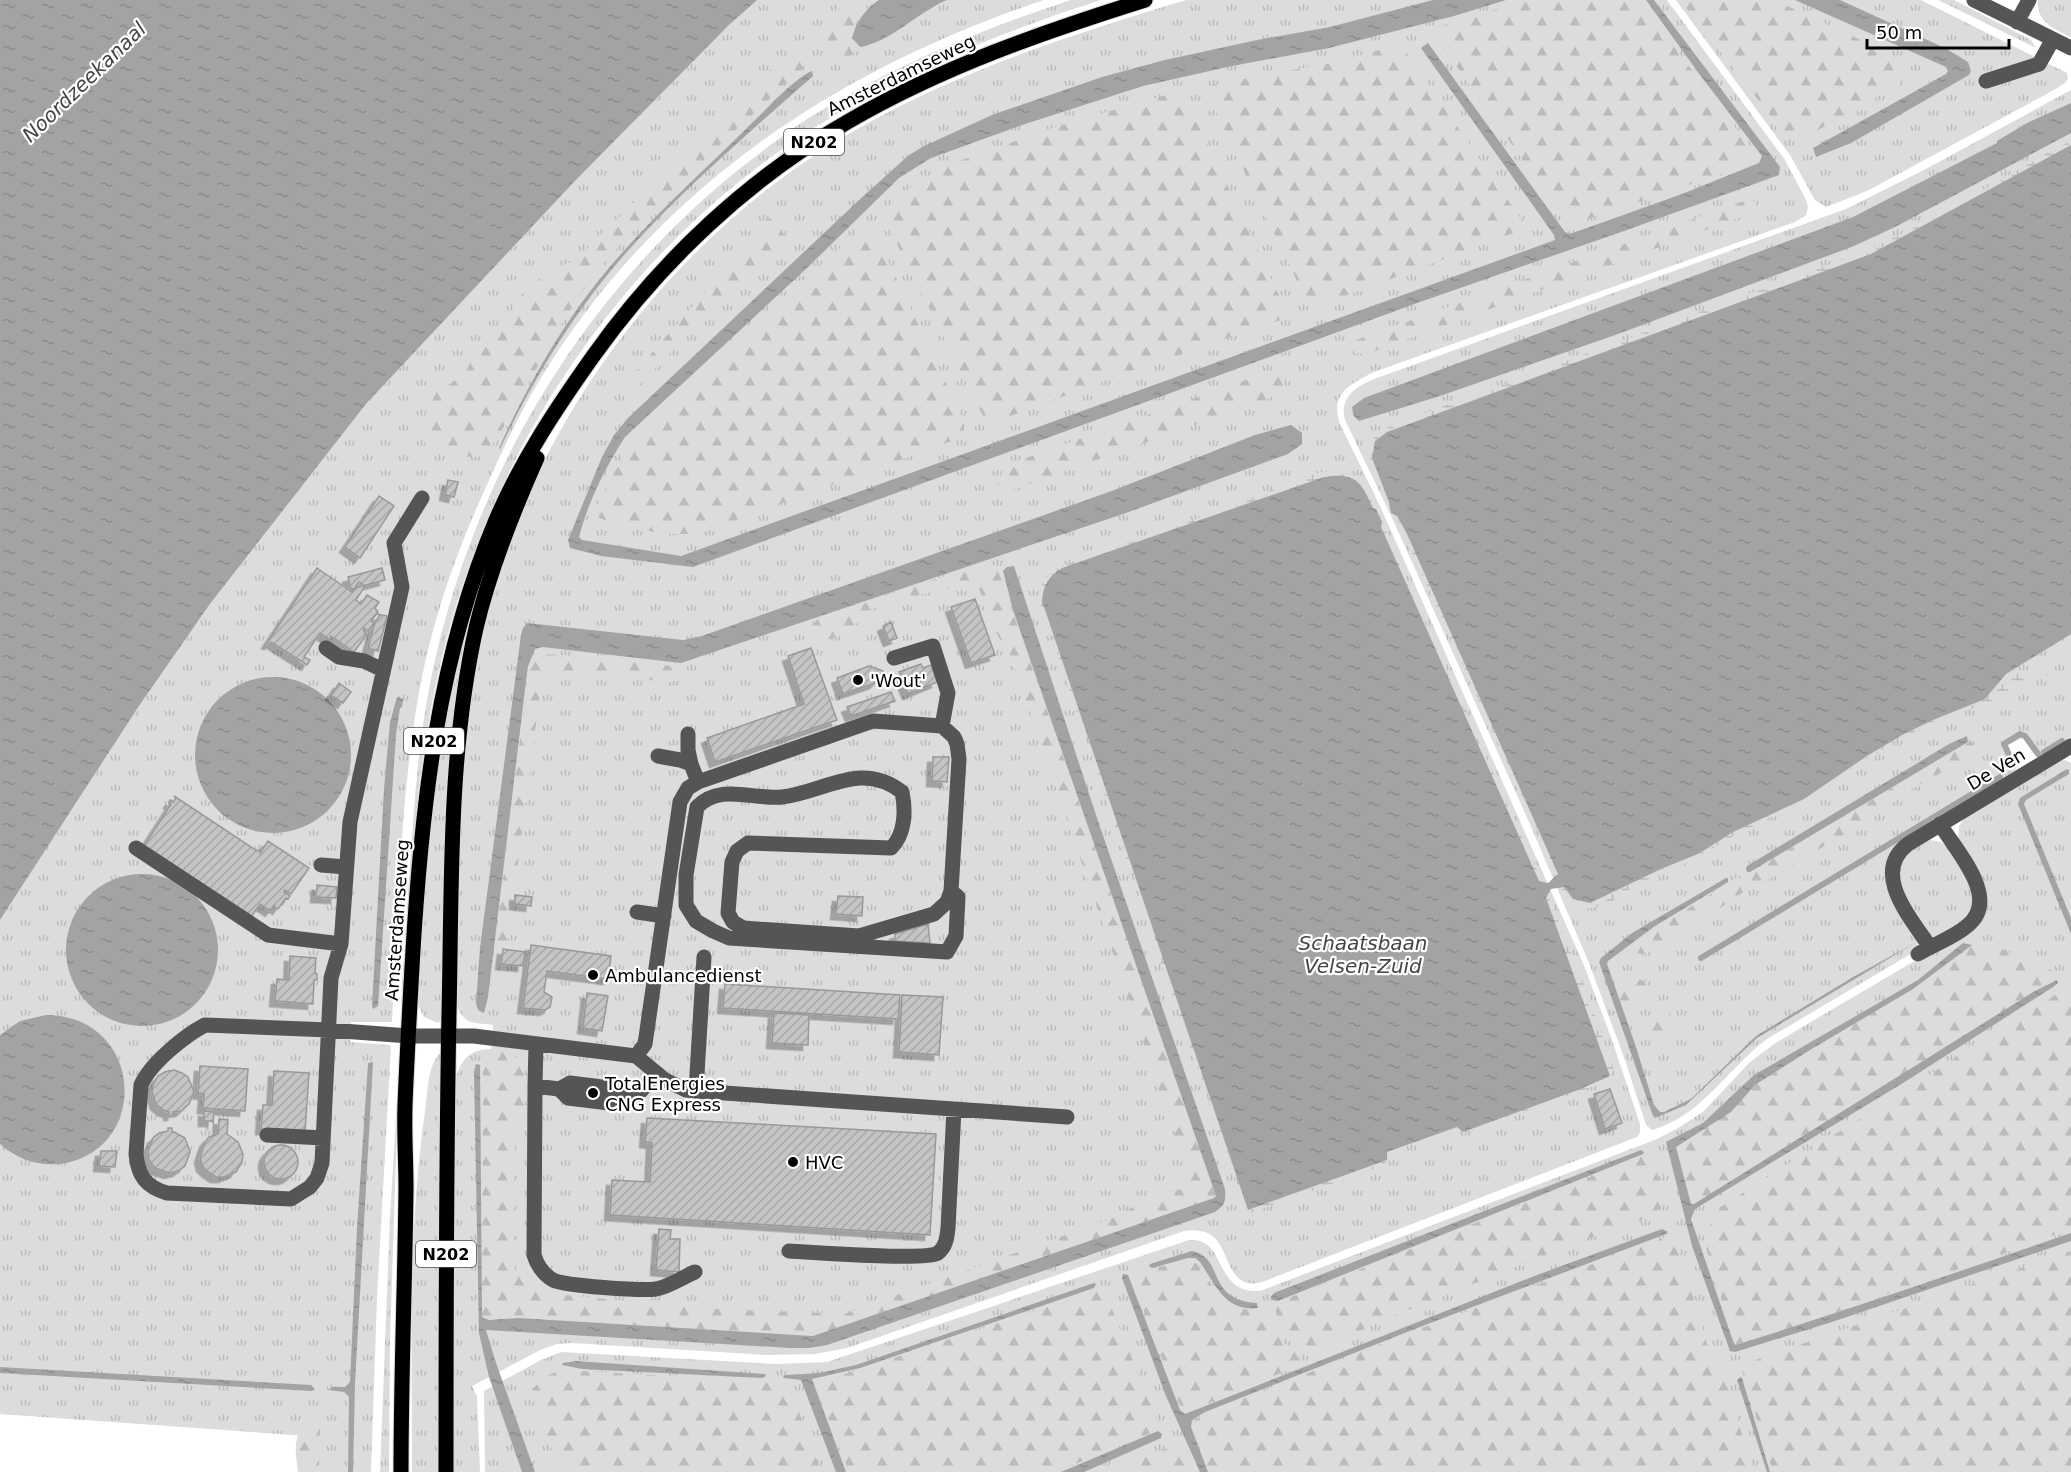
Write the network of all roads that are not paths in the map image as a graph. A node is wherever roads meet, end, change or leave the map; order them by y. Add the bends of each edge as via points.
1 (1145, 0) edge
2 (1974, 0) edge
3 (2029, 0) edge
4 (2018, 22) junction
5 (2053, 39) junction
6 (2071, 48) edge
7 (1986, 81) dead end
8 (564, 399) junction
9 (422, 498) dead end
10 (326, 648) dead end
11 (894, 658) dead end
12 (383, 670) junction
13 (942, 726) junction
14 (688, 734) dead end
15 (2071, 746) edge
16 (658, 756) dead end
17 (691, 764) junction
18 (698, 782) junction
19 (1940, 824) junction
20 (136, 848) dead end
21 (321, 865) dead end
22 (346, 867) junction
23 (951, 891) junction
24 (637, 912) dead end
25 (664, 916) junction
26 (341, 944) junction
27 (704, 957) dead end
28 (329, 1030) junction
29 (409, 1036) junction
30 (449, 1036) junction
31 (536, 1044) junction
32 (636, 1056) junction
33 (656, 1073) junction
34 (535, 1086) junction
35 (696, 1091) junction
36 (954, 1109) junction
37 (1067, 1117) dead end
38 (267, 1135) dead end
39 (323, 1138) junction
40 (789, 1251) dead end
41 (695, 1272) dead end
42 (401, 1472) edge
43 (446, 1472) edge

1 - 8 main road, Amsterdamseweg / N202 via 1039,34 932,78 847,122 789,160 733,203 678,255 621,319
2 - 4 street
3 - 4 street
4 - 5 street
5 - 6 street
5 - 7 street via 2039,64
8 - 29 main road, Amsterdamseweg / N202 via 523,465 497,517 449,661 423,825
8 - 30 main road, Amsterdamseweg / N202 via 499,549 468,672 454,803
9 - 12 street via 394,543 402,587
10 - 12 street via 339,657 364,661
11 - 13 street via 933,646 948,693
12 - 22 street via 350,822
13 - 18 street via 873,721
13 - 23 street via 954,737 959,751
14 - 17 street
15 - 19 street, De Ven
16 - 17 street
17 - 18 street
18 - 25 street via 688,788 680,802
19 - 19 street, De Ven via 1900,850 1891,870 1901,903 1924,950 1969,925 1980,903 1975,878
20 - 26 street via 268,935
21 - 22 street
22 - 26 street
23 - 23 street via 947,902 934,914 859,936 743,928 728,913 732,862 737,851 748,843 891,848 899,840 905,806 902,792 890,783 855,778 781,797 719,794 705,799 698,807 686,875 686,905 696,921 729,938 947,952 956,936 958,897
24 - 25 street
25 - 32 street via 645,1044
26 - 28 street via 331,978
27 - 35 street
28 - 29 street
28 - 39 street
28 - 39 street via 205,1025 193,1032 153,1067 141,1085 137,1166 147,1184 166,1193 291,1199 317,1178
29 - 30 street
29 - 42 main road, Amsterdamseweg / N202
30 - 31 street
30 - 43 main road, Amsterdamseweg / N202
31 - 32 street
31 - 34 street
32 - 33 street
33 - 34 street via 637,1095 618,1096 609,1103 568,1098 559,1089
33 - 35 street via 675,1086
34 - 41 street via 533,1249 538,1266 552,1280 563,1283 650,1289
35 - 36 street
36 - 37 street
36 - 40 street via 948,1228 945,1246 939,1252 932,1256 909,1256
38 - 39 street

